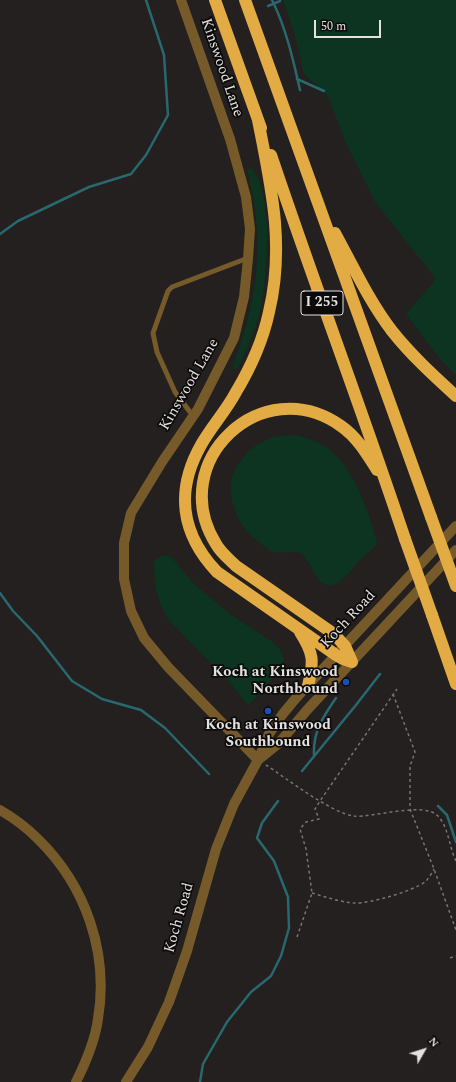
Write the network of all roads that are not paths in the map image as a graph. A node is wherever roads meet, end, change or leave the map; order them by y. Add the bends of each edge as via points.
1 (181, 0) edge
2 (215, 0) edge
3 (245, 0) edge
4 (258, 120) junction
5 (315, 195) junction
6 (248, 258) junction
7 (456, 396) edge
8 (193, 416) junction
9 (387, 484) junction
10 (456, 526) edge
11 (456, 550) edge
12 (456, 586) edge
13 (297, 628) junction
14 (345, 646) junction
15 (336, 655) junction
16 (352, 662) junction
17 (456, 684) edge
18 (308, 686) junction
19 (258, 760) junction
20 (0, 810) edge
21 (76, 1082) edge
22 (126, 1082) edge

1 - 6 street, Kinswood Lane via 230,139 246,198 250,229
2 - 4 highway, I 255
3 - 5 highway, I 255
4 - 9 highway, I 255
4 - 13 highway via 275,214 276,254 273,293 264,330 249,368 237,392 193,460 185,490 187,519 198,549 217,572
5 - 7 highway via 368,294 392,330 422,364
5 - 12 highway, I 255, bridge
6 - 8 street, Kinswood Lane via 244,297 234,338
6 - 8 lane via 172,287 168,291 153,332 157,352 175,392
8 - 19 street, Kinswood Lane via 131,513 124,543 124,579 131,611 144,638 168,668
9 - 14 highway via 361,446 341,426 320,414 296,409 270,410 246,420 216,448 204,473 201,503 204,517 212,538 224,555 334,634
9 - 17 highway, I 255, bridge
10 - 14 street, Koch Road
11 - 16 street, Koch Road
13 - 15 highway
13 - 18 highway via 309,646 312,657
14 - 15 street, Koch Road
14 - 16 highway
15 - 16 highway
15 - 18 street, Koch Road
16 - 19 street, Koch Road via 279,744
18 - 19 street, Koch Road via 269,734
19 - 22 street, Koch Road via 234,804 216,848 170,1002 148,1047
20 - 21 street via 29,830 56,858 78,891 91,925 100,964 100,1005 94,1036

